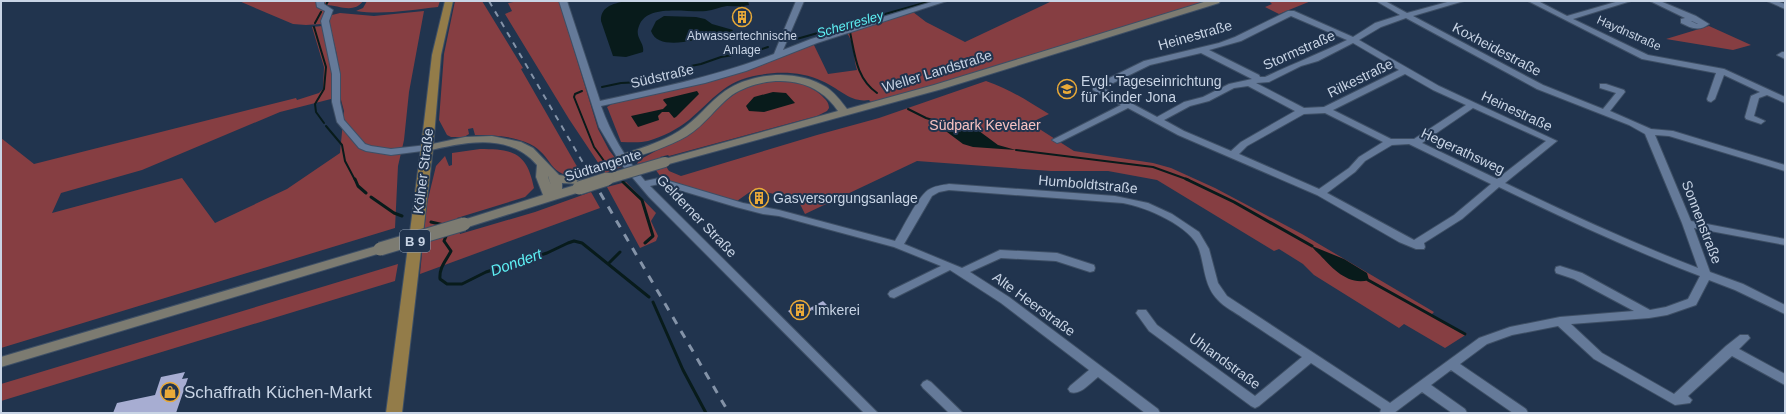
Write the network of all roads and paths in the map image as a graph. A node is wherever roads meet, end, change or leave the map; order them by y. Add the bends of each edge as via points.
1 (320, 1) edge
2 (449, 1) edge
3 (563, 1) edge
4 (800, 1) edge
5 (944, 1) edge
6 (1216, 1) edge
7 (1380, 1) edge
8 (1460, 1) edge
9 (1532, 1) edge
10 (1623, 1) edge
11 (1654, 1) edge
12 (1771, 1) edge
13 (1785, 7) edge
14 (1406, 16) junction
15 (1567, 18) junction
16 (1693, 18) dead end
17 (1353, 40) junction
18 (1202, 50) junction
19 (1785, 54) edge
20 (777, 56) junction
21 (1785, 57) edge
22 (1407, 70) junction
23 (1721, 71) junction
24 (1252, 82) junction
25 (1603, 86) dead end
26 (1768, 92) junction
27 (1711, 99) dead end
28 (1785, 100) edge
29 (598, 104) junction
30 (1128, 105) junction
31 (1472, 105) junction
32 (1326, 110) junction
33 (1302, 111) junction
34 (1605, 112) junction
35 (845, 113) junction
36 (1156, 121) junction
37 (1761, 121) dead end
38 (1649, 132) junction
39 (1057, 140) dead end
40 (1390, 142) junction
41 (1415, 143) junction
42 (427, 148) junction
43 (1233, 155) junction
44 (621, 158) junction
45 (665, 162) joint
46 (543, 164) junction
47 (1785, 168) edge
48 (555, 178) junction
49 (1498, 183) junction
50 (644, 184) junction
51 (577, 185) junction
52 (1320, 193) junction
53 (550, 198) junction
54 (1687, 223) junction
55 (1785, 242) edge
56 (898, 245) junction
57 (950, 266) junction
58 (1090, 268) dead end
59 (1560, 270) dead end
60 (962, 272) junction
61 (1706, 275) junction
62 (894, 294) dead end
63 (1785, 310) edge
64 (1142, 313) dead end
65 (1649, 314) junction
66 (1560, 321) junction
67 (1744, 338) dead end
68 (1730, 349) junction
69 (1311, 356) junction
70 (1, 362) edge
71 (1451, 364) junction
72 (1098, 370) junction
73 (1785, 380) edge
74 (927, 385) dead end
75 (1422, 385) junction
76 (1074, 389) dead end
77 (1387, 411) edge
78 (394, 413) edge
79 (872, 413) edge
80 (957, 413) edge
81 (1154, 413) edge
82 (1461, 413) edge
83 (1522, 413) edge

1 - 42 street via 320,5 329,10 325,21 336,74 336,102 340,120 362,146 369,150 391,152
2 - 42 main road, Kölner Straße / B 9 via 436,56
3 - 29 street, Gelderner Straße
4 - 20 street
5 - 20 street, Südstraße via 814,41
6 - 35 main road, Weller Landstraße
7 - 14 street, Koxheidestraße
8 - 14 street, Stormstraße
9 - 15 street, Haydnstraße
10 - 15 street
11 - 16 street
12 - 13 street
14 - 17 street, Stormstraße via 1378,25
14 - 34 street, Koxheidestraße via 1540,87
15 - 23 street, Haydnstraße via 1656,60
17 - 18 street, Heinestraße via 1291,13 1238,39
17 - 22 street, Heinestraße
17 - 24 street, Stormstraße via 1266,80
18 - 24 street via 1256,77
18 - 30 street, Heinestraße via 1147,63 1096,88
19 - 21 street via 1781,55
20 - 29 street, Südstraße via 705,80
22 - 31 street, Heinestraße via 1436,88
22 - 32 street, Rilkestraße
23 - 26 street, Haydnstraße
23 - 27 street
24 - 33 street
24 - 36 street, Stormstraße via 1232,86 1206,99 1186,104
25 - 34 street via 1621,92
26 - 28 street, Haydnstraße
26 - 37 street via 1755,96 1749,117
29 - 44 street, Gelderner Straße via 609,138
30 - 36 street, Heinestraße
30 - 39 street
31 - 41 street
31 - 49 street, Heinestraße via 1552,141
32 - 33 street, Hegerathsweg
32 - 40 street, Hegerathsweg
33 - 43 street via 1244,144
34 - 38 street, Koxheidestraße
35 - 44 main road via 828,94 810,83 790,79 758,80 728,94 700,121 680,135 658,146
35 - 45 main road, Weller Landstraße
36 - 43 street, Heinestraße
38 - 47 street, Koxheidestraße via 1670,133
38 - 54 street, Sonnenstraße
40 - 41 street, Hegerathsweg
40 - 52 street via 1362,159 1352,170
41 - 49 street, Hegerathsweg
42 - 46 main road via 514,144 528,149
42 - 78 main road, Kölner Straße / B 9
43 - 52 street, Heinestraße
44 - 50 street, Gelderner Straße
45 - 51 main road, Südtangente, bridge via 614,178
46 - 48 main road
46 - 53 main road via 542,177
48 - 51 main road
48 - 53 main road via 557,188
49 - 52 street, Heinestraße via 1458,217 1418,242 1420,247
49 - 61 street, Hegerathsweg via 1560,213
50 - 56 street, Alte Heerstraße via 659,181 740,205 778,212
50 - 79 street, Gelderner Straße
51 - 53 main road, Südtangente
53 - 70 main road, Südtangente, bridge
54 - 55 street
54 - 61 street, Sonnenstraße
56 - 57 street, Alte Heerstraße
56 - 69 street, Humboldtstraße via 926,197 937,188 1141,203 1196,236 1204,249 1212,286 1223,299
57 - 60 street, Alte Heerstraße
57 - 62 street
58 - 60 street via 1057,258 1000,254
59 - 65 street via 1578,276
60 - 72 street, Alte Heerstraße via 1005,300
61 - 63 street, Hegerathsweg via 1739,287
61 - 65 street, Sonnenstraße via 1692,302
64 - 69 street, Uhlandstraße via 1153,328 1255,403
65 - 66 street, Sonnenstraße
66 - 68 street via 1598,356 1680,400
66 - 71 street, Sonnenstraße via 1510,331 1483,341
67 - 68 street
68 - 73 street
69 - 77 street, Humboldtstraße
71 - 75 street, Sonnenstraße
71 - 83 street
72 - 76 street
72 - 81 street, Alte Heerstraße
74 - 80 street
75 - 77 street, Sonnenstraße
75 - 82 street

